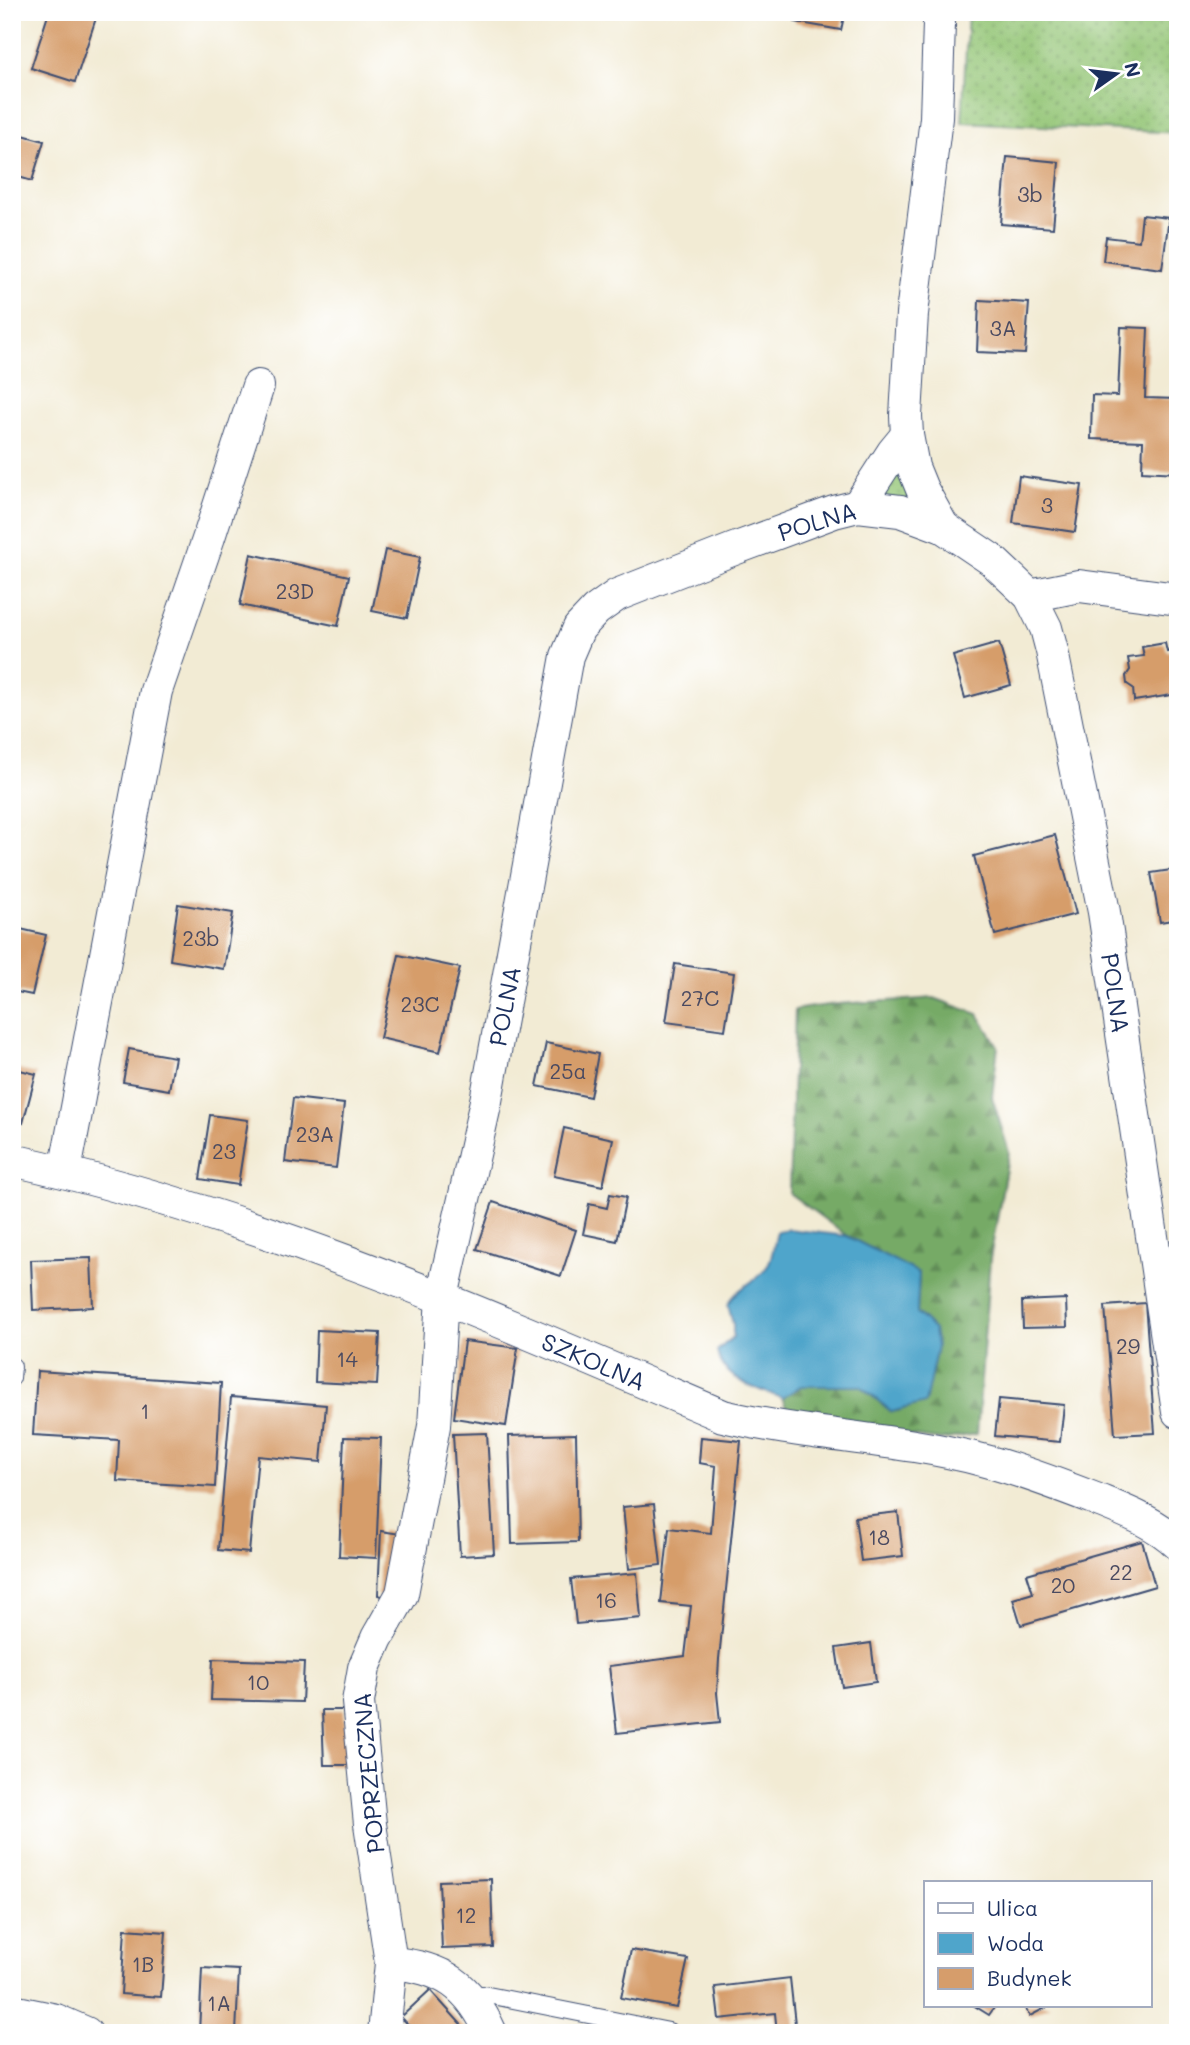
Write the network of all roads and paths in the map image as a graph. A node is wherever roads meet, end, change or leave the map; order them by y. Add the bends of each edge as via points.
1 (939, 23) dead end
2 (258, 386) dead end
3 (907, 435) junction
4 (858, 506) junction
5 (943, 527) junction
6 (1030, 596) junction
7 (1178, 600) edge
8 (12, 1160) edge
9 (65, 1171) junction
10 (442, 1297) junction
11 (13, 1366) edge
12 (12, 1378) edge
13 (1178, 1412) edge
14 (1177, 1541) edge
15 (391, 1963) junction
16 (470, 1996) junction
17 (12, 2011) edge
18 (669, 2031) dead end
19 (86, 2033) edge
20 (384, 2033) edge
21 (491, 2033) edge

1 - 3 street via 936,118 908,355
2 - 9 street via 156,691
3 - 4 street
3 - 5 street via 913,467
4 - 5 street, POLNA via 900,511
4 - 10 street, POLNA via 617,594 574,635 486,1101
5 - 6 street, POLNA via 992,560
6 - 7 street via 1079,586
6 - 13 street, POLNA via 1052,651 1104,912
8 - 9 street, SZKOLNA
9 - 10 street, SZKOLNA via 251,1227
10 - 14 street, SZKOLNA via 723,1416 981,1459 1118,1508
10 - 15 street, POPRZECZNA via 434,1426 402,1594 364,1668 358,1702
11 - 12 lane
15 - 16 street via 428,1968
15 - 20 street, POPRZECZNA
16 - 18 lane via 483,1994
16 - 21 street
17 - 19 street via 48,2018

